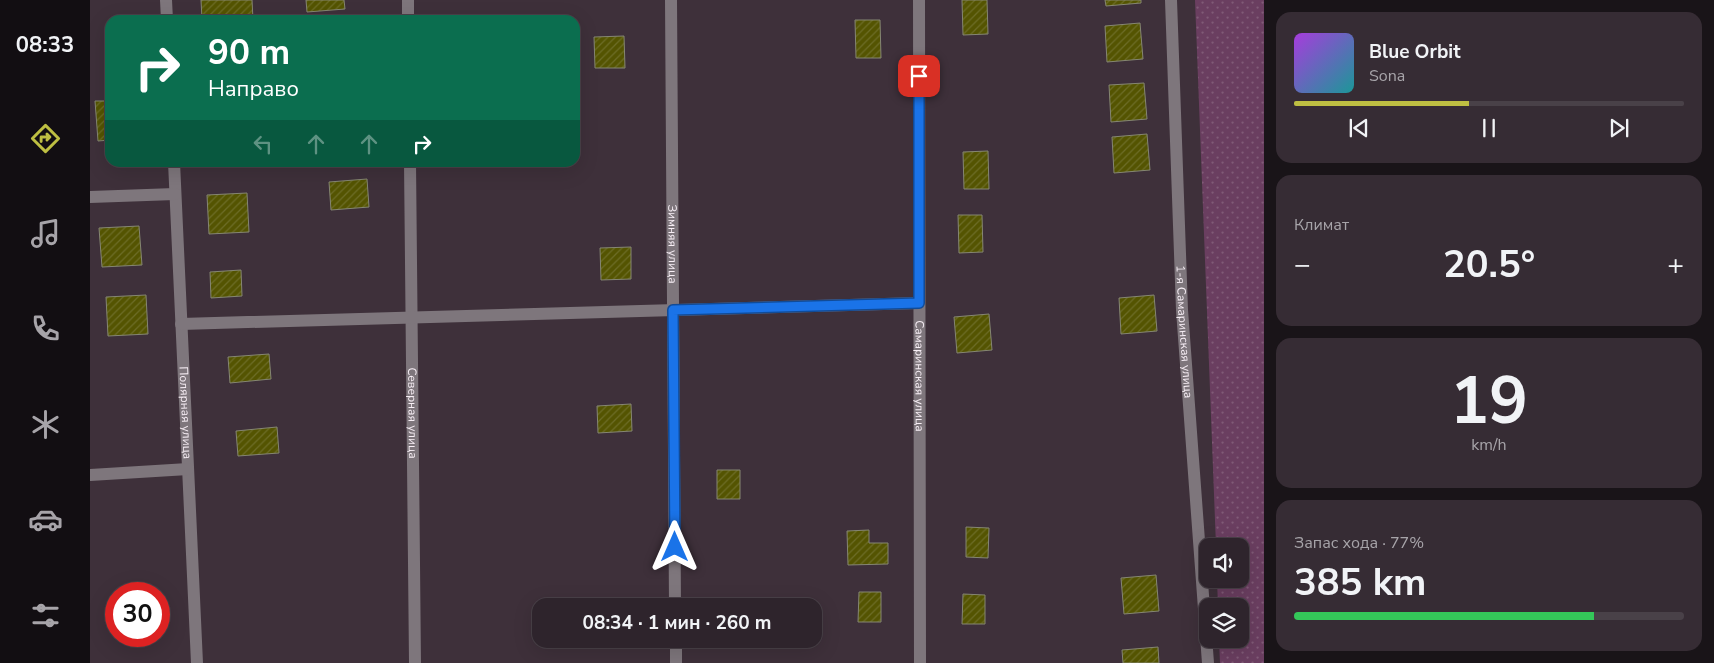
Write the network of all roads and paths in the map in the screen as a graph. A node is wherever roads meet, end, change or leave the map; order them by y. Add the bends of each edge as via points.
1 (166, 0) edge
2 (408, 0) edge
3 (671, 0) edge
4 (919, 0) edge
5 (1171, 0) edge
6 (167, 15) edge
7 (408, 15) edge
8 (174, 167) edge
9 (410, 167) edge
10 (175, 194) junction
11 (90, 197) edge
12 (919, 303) junction
13 (673, 310) junction
14 (411, 318) junction
15 (181, 324) junction
16 (188, 469) junction
17 (90, 475) edge
18 (676, 598) edge
19 (676, 648) edge
20 (197, 663) edge
21 (415, 663) edge
22 (676, 663) edge
23 (920, 663) edge
24 (1208, 663) edge

1 - 6 street
2 - 7 street
3 - 13 street, Зимняя улица
4 - 12 street, Самаринская улица
5 - 24 street, 1-я Самаринская улица via 1182,310
8 - 10 street, Полярная улица
9 - 14 street, Северная улица
10 - 11 street
10 - 15 street, Полярная улица
12 - 13 street
12 - 23 street, Самаринская улица
13 - 14 street
13 - 18 street, Зимняя улица
14 - 15 street
14 - 21 street, Северная улица
15 - 16 street, Полярная улица
16 - 17 street
16 - 20 street, Полярная улица
19 - 22 street

